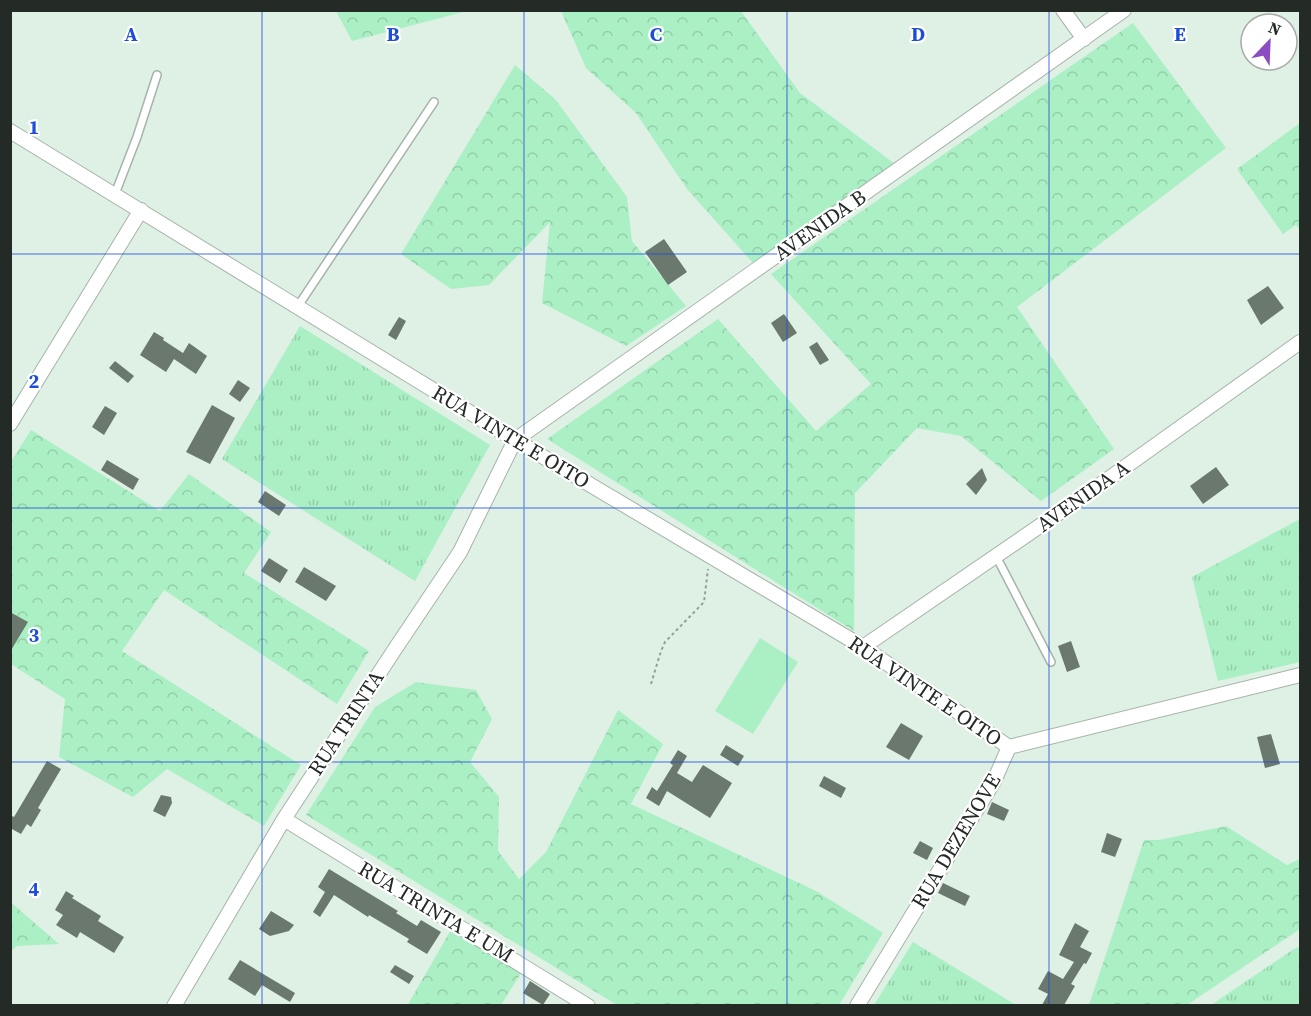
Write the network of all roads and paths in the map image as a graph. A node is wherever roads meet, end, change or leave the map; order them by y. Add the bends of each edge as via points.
1 (1063, 10) edge
2 (1124, 10) edge
3 (1084, 39) junction
4 (157, 75) dead end
5 (434, 102) dead end
6 (10, 131) edge
7 (116, 194) junction
8 (141, 210) junction
9 (298, 306) junction
10 (1300, 342) edge
11 (10, 424) edge
12 (515, 440) junction
13 (996, 556) junction
14 (715, 559) junction
15 (863, 647) junction
16 (1051, 662) dead end
17 (1300, 675) edge
18 (651, 684) dead end
19 (1009, 747) junction
20 (284, 819) junction
21 (174, 1005) edge
22 (588, 1005) edge
23 (857, 1005) edge

1 - 3 street
2 - 3 street, AVENIDA B
3 - 12 street, AVENIDA B
4 - 7 lane
5 - 9 lane
6 - 7 street, RUA VINTE E OITO
7 - 8 street, RUA VINTE E OITO
8 - 9 street, RUA VINTE E OITO
8 - 11 street
9 - 12 street, RUA VINTE E OITO
10 - 13 street, AVENIDA A
12 - 14 street, RUA VINTE E OITO
12 - 20 street, RUA TRINTA via 460,552
13 - 15 street, AVENIDA A
13 - 16 lane
14 - 15 street, RUA VINTE E OITO
14 - 18 path via 708,569 704,602 665,642
15 - 19 street, RUA VINTE E OITO
17 - 19 street
19 - 23 street, RUA DEZENOVE via 993,781
20 - 21 street, RUA TRINTA
20 - 22 street, RUA TRINTA E UM

